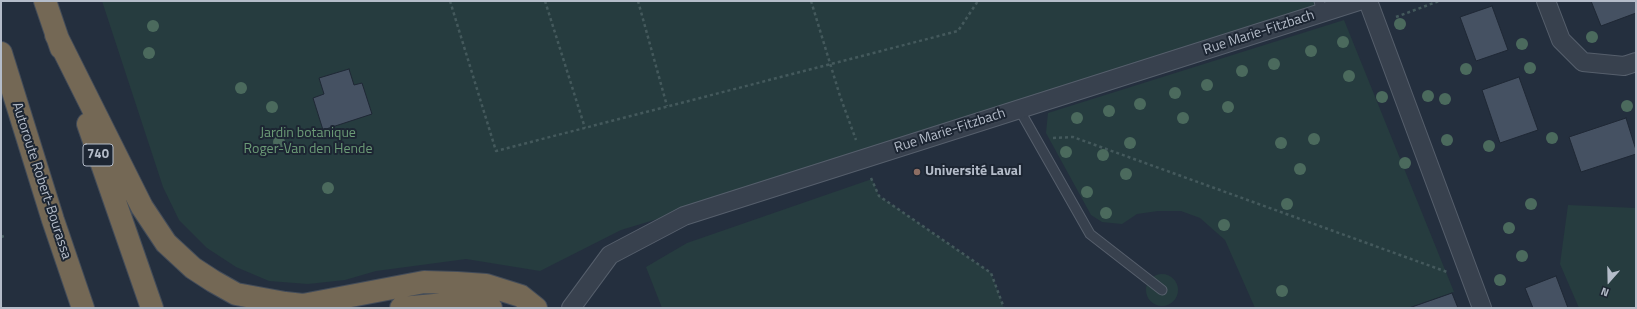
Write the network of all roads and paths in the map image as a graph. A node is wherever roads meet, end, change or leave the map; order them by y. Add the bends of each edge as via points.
1 (45, 1) edge
2 (450, 1) edge
3 (545, 1) edge
4 (638, 1) edge
5 (812, 1) edge
6 (978, 1) edge
7 (1359, 1) edge
8 (1368, 1) edge
9 (1439, 1) edge
10 (1546, 1) edge
11 (1321, 7) edge
12 (1376, 23) junction
13 (56, 35) junction
14 (1, 53) edge
15 (1636, 62) edge
16 (830, 63) junction
17 (5, 69) edge
18 (667, 106) junction
19 (1019, 109) junction
20 (585, 128) junction
21 (1040, 146) junction
22 (863, 159) junction
23 (1472, 281) junction
24 (1162, 290) dead end
25 (83, 308) edge
26 (152, 308) edge
27 (401, 308) edge
28 (491, 308) edge
29 (536, 308) edge
30 (572, 308) edge
31 (1004, 308) edge
32 (1482, 308) edge

1 - 13 highway, 740
2 - 20 path via 496,151
3 - 20 path
4 - 18 path
5 - 16 path
6 - 16 path via 958,31
7 - 11 street, Rue Marie-Fitzbach
8 - 12 street
9 - 12 path
10 - 15 street via 1561,40 1583,62 1624,66
11 - 19 street, Rue Marie-Fitzbach
12 - 23 street
13 - 26 highway, 740
13 - 29 highway via 142,207 166,243 193,268 213,281 236,294 285,304 304,305 424,282 479,284 521,296
14 - 17 highway, Autoroute Robert-Bourassa
16 - 18 path
16 - 22 path
17 - 25 highway, Autoroute Robert-Bourassa
18 - 20 path
19 - 21 lane
19 - 22 street, Rue Marie-Fitzbach
21 - 23 path via 1053,138 1073,137
21 - 24 lane via 1090,234
22 - 30 street, Rue Marie-Fitzbach via 684,216 610,255
22 - 31 path via 879,196 991,273
23 - 32 street
27 - 28 highway via 446,304 479,304

